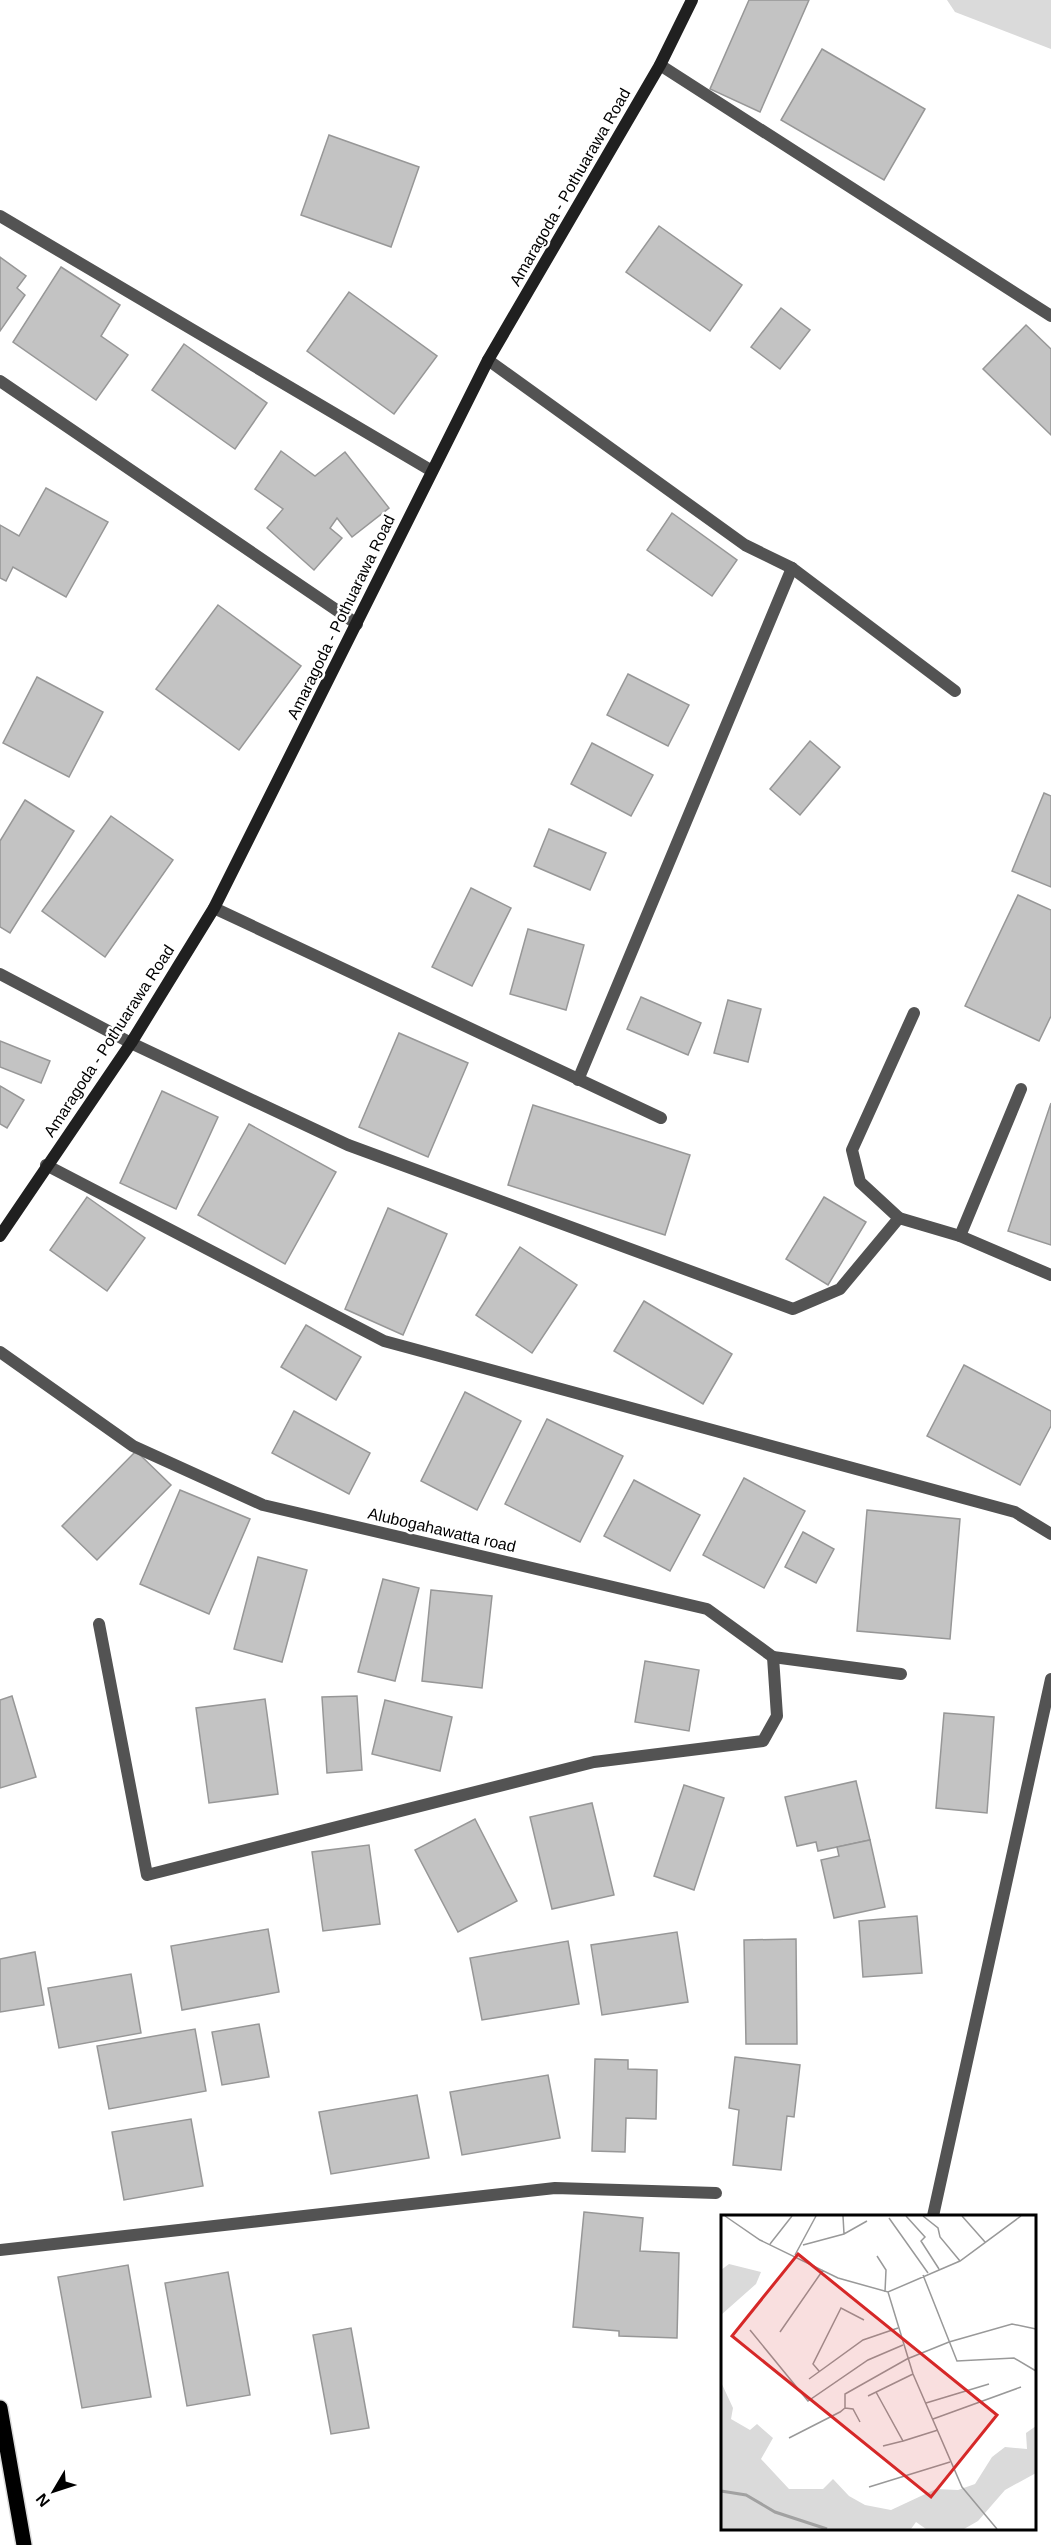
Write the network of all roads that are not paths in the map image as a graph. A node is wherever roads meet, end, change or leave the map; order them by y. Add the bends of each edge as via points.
1 (692, 0) edge
2 (660, 65) junction
3 (0, 216) edge
4 (1051, 316) edge
5 (488, 360) junction
6 (0, 381) edge
7 (432, 471) junction
8 (792, 568) junction
9 (357, 624) junction
10 (955, 691) dead end
11 (214, 908) junction
12 (0, 974) edge
13 (914, 1013) dead end
14 (131, 1043) junction
15 (578, 1080) junction
16 (1021, 1089) dead end
17 (661, 1118) dead end
18 (46, 1165) junction
19 (899, 1218) junction
20 (0, 1236) edge
21 (960, 1236) junction
22 (1051, 1275) edge
23 (0, 1352) edge
24 (1051, 1534) edge
25 (99, 1624) dead end
26 (773, 1657) junction
27 (901, 1674) dead end
28 (1051, 1679) edge
29 (716, 2193) dead end
30 (933, 2215) edge
31 (0, 2250) edge
32 (0, 2408) edge
33 (24, 2545) edge

1 - 2 street, Amaragoda - Pothuarawa Road
2 - 4 street
2 - 5 street, Amaragoda - Pothuarawa Road
3 - 7 street
5 - 7 street, Amaragoda - Pothuarawa Road
5 - 8 street via 745,545
6 - 9 street
7 - 9 street, Amaragoda - Pothuarawa Road
8 - 10 street
8 - 15 street
9 - 11 street, Amaragoda - Pothuarawa Road
11 - 14 street, Amaragoda - Pothuarawa Road
11 - 15 street
12 - 14 street
13 - 19 street via 852,1150 860,1182
14 - 18 street, Amaragoda - Pothuarawa Road
14 - 19 street via 348,1145 793,1309 840,1289
15 - 17 street
16 - 21 street
18 - 20 street, Amaragoda - Pothuarawa Road
18 - 24 street via 384,1341 1015,1512
19 - 21 street
21 - 22 street
23 - 26 street, Alubogahawatta road via 133,1446 263,1505 707,1609
25 - 26 street via 147,1875 594,1762 763,1741 777,1716
26 - 27 street, Alubogahawatta road
28 - 30 street
29 - 31 street via 555,2187
32 - 33 main road

